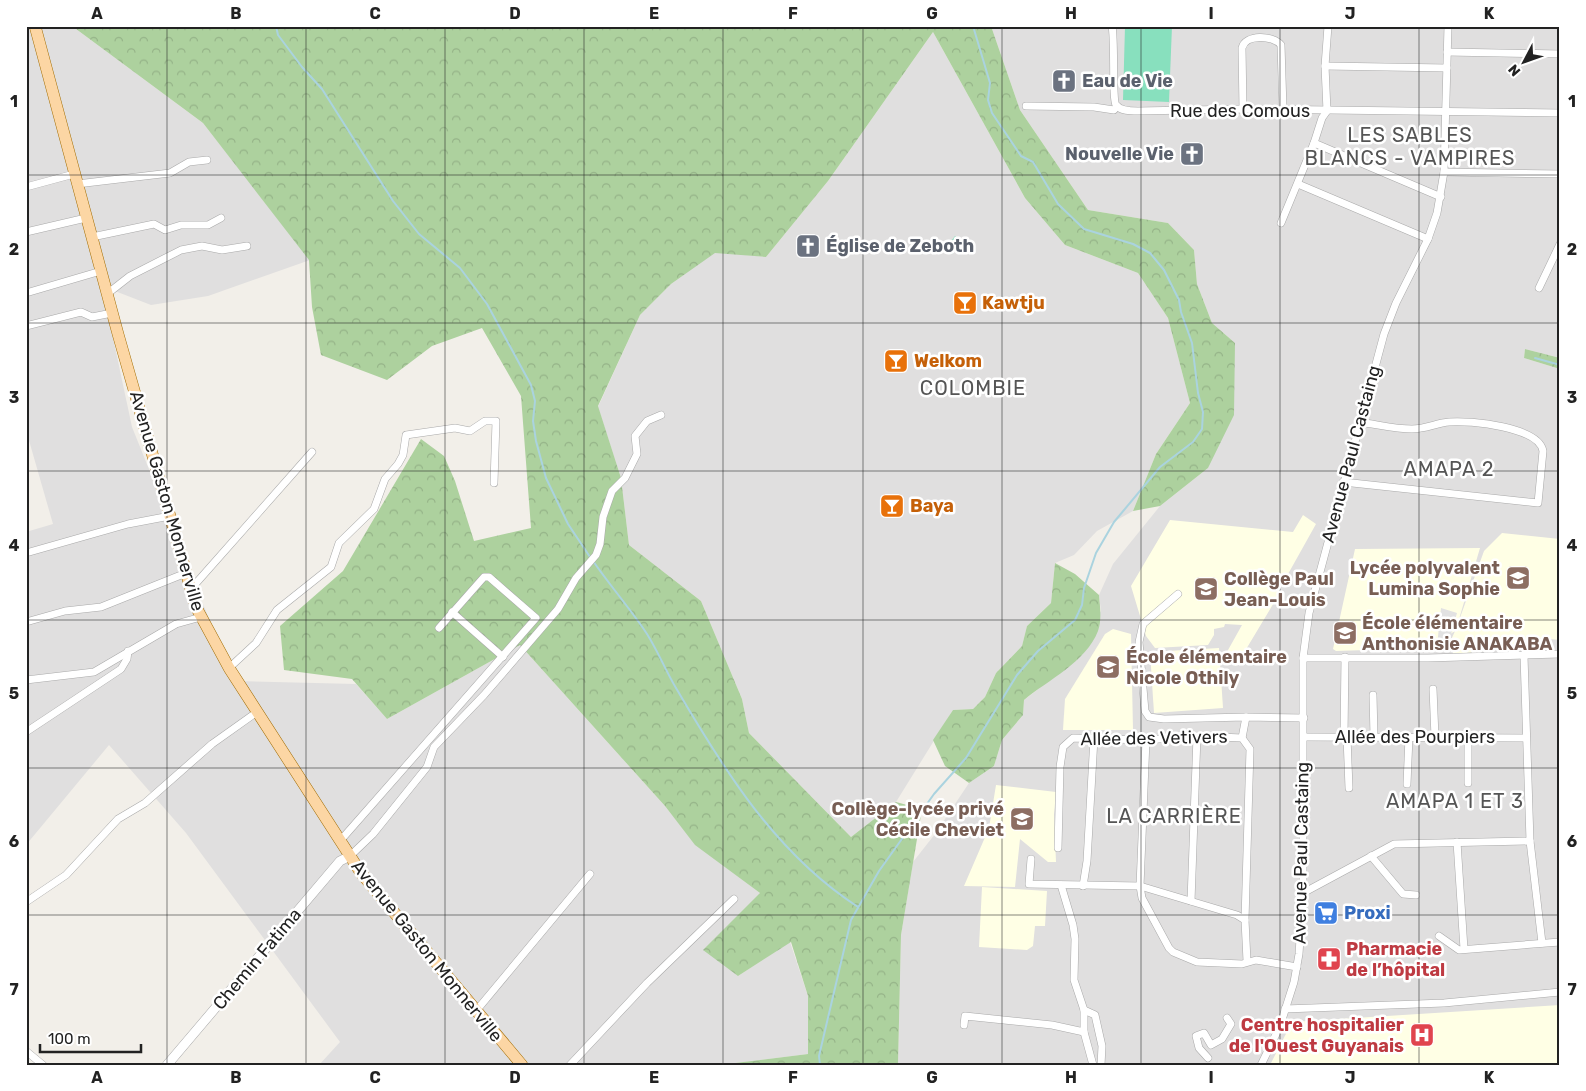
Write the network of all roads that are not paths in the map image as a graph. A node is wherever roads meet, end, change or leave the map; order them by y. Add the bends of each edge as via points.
1 (34, 26) edge
2 (1112, 26) edge
3 (1328, 26) edge
4 (1448, 26) edge
5 (1447, 52) junction
6 (1560, 54) edge
7 (1325, 66) junction
8 (1447, 68) junction
9 (1026, 106) dead end
10 (1117, 106) junction
11 (1243, 109) junction
12 (1282, 109) junction
13 (1327, 112) junction
14 (1445, 113) junction
15 (1560, 113) edge
16 (1314, 143) junction
17 (206, 160) dead end
18 (1444, 172) junction
19 (1560, 174) edge
20 (76, 179) junction
21 (1298, 184) junction
22 (26, 188) edge
23 (1441, 197) junction
24 (86, 218) junction
25 (221, 218) dead end
26 (1281, 223) dead end
27 (26, 232) edge
28 (92, 237) junction
29 (1428, 240) junction
30 (247, 246) dead end
31 (1559, 247) edge
32 (101, 271) junction
33 (1539, 288) dead end
34 (26, 293) edge
35 (107, 294) junction
36 (112, 313) junction
37 (26, 326) edge
38 (661, 414) dead end
39 (1358, 422) junction
40 (312, 452) dead end
41 (1343, 482) junction
42 (494, 483) dead end
43 (170, 516) junction
44 (26, 552) edge
45 (186, 573) junction
46 (190, 590) junction
47 (1178, 594) dead end
48 (452, 612) junction
49 (201, 617) junction
50 (26, 622) edge
51 (439, 628) dead end
52 (128, 651) junction
53 (1560, 654) edge
54 (1524, 656) junction
55 (503, 657) junction
56 (1345, 657) junction
57 (1303, 658) junction
58 (229, 668) junction
59 (26, 680) edge
60 (1433, 689) dead end
61 (1373, 695) dead end
62 (257, 712) junction
63 (1246, 717) junction
64 (1304, 718) junction
65 (26, 732) edge
66 (1198, 736) junction
67 (1304, 737) junction
68 (1374, 737) junction
69 (1409, 737) junction
70 (1435, 737) junction
71 (1468, 737) junction
72 (1094, 738) junction
73 (1242, 738) junction
74 (1346, 738) junction
75 (1526, 738) junction
76 (1146, 740) junction
77 (1407, 784) dead end
78 (1468, 784) dead end
79 (1349, 788) dead end
80 (340, 841) junction
81 (1530, 841) junction
82 (1457, 842) junction
83 (1058, 848) dead end
84 (350, 856) junction
85 (1371, 856) junction
86 (1031, 860) dead end
87 (590, 874) dead end
88 (1061, 885) junction
89 (1083, 886) junction
90 (1140, 886) junction
91 (1303, 893) junction
92 (1416, 895) dead end
93 (734, 899) dead end
94 (1191, 901) junction
95 (26, 902) edge
96 (1245, 920) junction
97 (1439, 936) dead end
98 (1560, 942) edge
99 (1542, 943) junction
100 (1464, 949) junction
101 (1247, 961) junction
102 (1297, 967) junction
103 (1560, 992) edge
104 (1285, 1009) junction
105 (1084, 1010) junction
106 (476, 1011) junction
107 (1227, 1018) dead end
108 (964, 1025) dead end
109 (1084, 1032) junction
110 (1211, 1045) junction
111 (26, 1051) edge
112 (1208, 1062) edge
113 (520, 1064) edge
114 (43, 1065) edge
115 (167, 1065) edge
116 (570, 1065) edge
117 (1093, 1065) edge
118 (1101, 1065) edge
119 (1261, 1065) edge

1 - 20 main road, Avenue Gaston Monnerville
2 - 10 street via 1113,98
3 - 7 street
4 - 5 street, Avenue Paul Castaing
5 - 6 street
5 - 8 street, Avenue Paul Castaing
7 - 8 street
7 - 13 street
8 - 14 street, Avenue Paul Castaing
9 - 10 street, Rue des Comous via 1114,110
10 - 11 street, Rue des Comous via 1138,111
11 - 12 street, Rue des Comous
11 - 12 street via 1242,48 1250,38 1274,39 1281,45
12 - 13 street, Rue des Comous
13 - 14 street, Rue des Comous
13 - 16 street
14 - 15 street, Rue des Comous
14 - 18 street, Avenue Paul Castaing
16 - 21 street
16 - 23 street
17 - 20 street via 189,162 170,173
18 - 19 street
18 - 23 street, Avenue Paul Castaing
20 - 22 street
20 - 24 main road, Avenue Gaston Monnerville
21 - 26 street
21 - 29 street
23 - 29 street, Avenue Paul Castaing
24 - 27 street
24 - 28 main road, Avenue Gaston Monnerville
25 - 28 street via 208,225 181,225 165,230 154,224
28 - 32 main road, Avenue Gaston Monnerville
29 - 39 street, Avenue Paul Castaing via 1390,316
30 - 35 street via 222,250 202,246 181,250 130,276
31 - 33 street
32 - 34 street
32 - 35 main road, Avenue Gaston Monnerville
35 - 36 main road, Avenue Gaston Monnerville
36 - 37 street via 92,317 81,312
36 - 43 main road, Avenue Gaston Monnerville
38 - 84 street via 647,421 635,436 637,454 625,478 612,491 596,555 576,578 558,609 434,747 427,768 373,834
39 - 41 street, Avenue Paul Castaing
39 - 41 street via 1408,429 1451,421 1497,425 1537,439 1543,451 1538,503
40 - 46 street
41 - 57 street, Avenue Paul Castaing via 1313,594
42 - 58 street via 496,421 485,422 470,431 455,428 406,435 403,455 385,479 374,509 340,543 331,567 277,610 256,643
43 - 44 street
43 - 45 main road, Avenue Gaston Monnerville
45 - 46 main road, Avenue Gaston Monnerville
45 - 50 street via 101,607 65,611
46 - 49 main road, Avenue Gaston Monnerville
47 - 63 street via 1143,624 1139,642 1145,711 1154,719
48 - 51 street
48 - 55 street
48 - 55 street via 480,579 490,577 536,618
49 - 52 street via 176,624
49 - 58 main road, Avenue Gaston Monnerville
52 - 59 street via 94,672
52 - 65 street via 121,669
53 - 54 street
54 - 56 street
54 - 75 street
55 - 80 street
56 - 57 street
56 - 74 street
57 - 64 street, Avenue Paul Castaing
58 - 62 main road, Avenue Gaston Monnerville
60 - 70 street
61 - 68 street
62 - 80 main road, Avenue Gaston Monnerville
62 - 95 street via 212,744 144,803 118,819 66,875
63 - 64 street
63 - 73 street
64 - 67 street, Avenue Paul Castaing
66 - 73 street, Allée des Vetivers
66 - 76 street, Allée des Vetivers
66 - 94 street
67 - 74 street, Allée des Pourpiers
67 - 91 street, Avenue Paul Castaing
68 - 69 street, Allée des Pourpiers
68 - 74 street, Allée des Pourpiers
69 - 70 street, Allée des Pourpiers
69 - 77 street
70 - 71 street, Allée des Pourpiers
71 - 75 street, Allée des Pourpiers
71 - 78 street
72 - 76 street, Allée des Vetivers
72 - 83 street, Allée des Vetivers via 1073,738 1063,747
72 - 89 street
73 - 96 street, Allée des Vetivers via 1250,750
74 - 79 street
75 - 81 street
76 - 90 street
80 - 84 main road, Avenue Gaston Monnerville
81 - 82 street
81 - 99 street
82 - 85 street via 1394,844
82 - 100 street
84 - 106 main road, Avenue Gaston Monnerville via 373,890
84 - 115 street, Chemin Fatima via 335,866
85 - 91 street
85 - 92 street via 1401,892
86 - 88 street via 1029,884
87 - 106 street
88 - 89 street
88 - 105 street via 1075,939 1075,982
89 - 90 street
90 - 94 street
90 - 101 street via 1142,898 1158,931 1173,952 1205,963 1242,964
91 - 102 street, Avenue Paul Castaing
93 - 116 street via 647,983
94 - 96 street
96 - 101 street, Allée des Vetivers
97 - 100 street via 1454,948
98 - 99 street
99 - 100 street
101 - 102 street
102 - 104 street, Avenue Paul Castaing
103 - 104 street via 1444,1002
104 - 119 street, Avenue Paul Castaing
105 - 109 street
105 - 118 street via 1095,1015 1102,1046
106 - 113 main road, Avenue Gaston Monnerville
107 - 110 street via 1230,1024 1222,1039
108 - 109 street via 965,1016 1052,1025
109 - 117 street
110 - 112 street
110 - 112 street via 1204,1033 1196,1036
111 - 114 street

